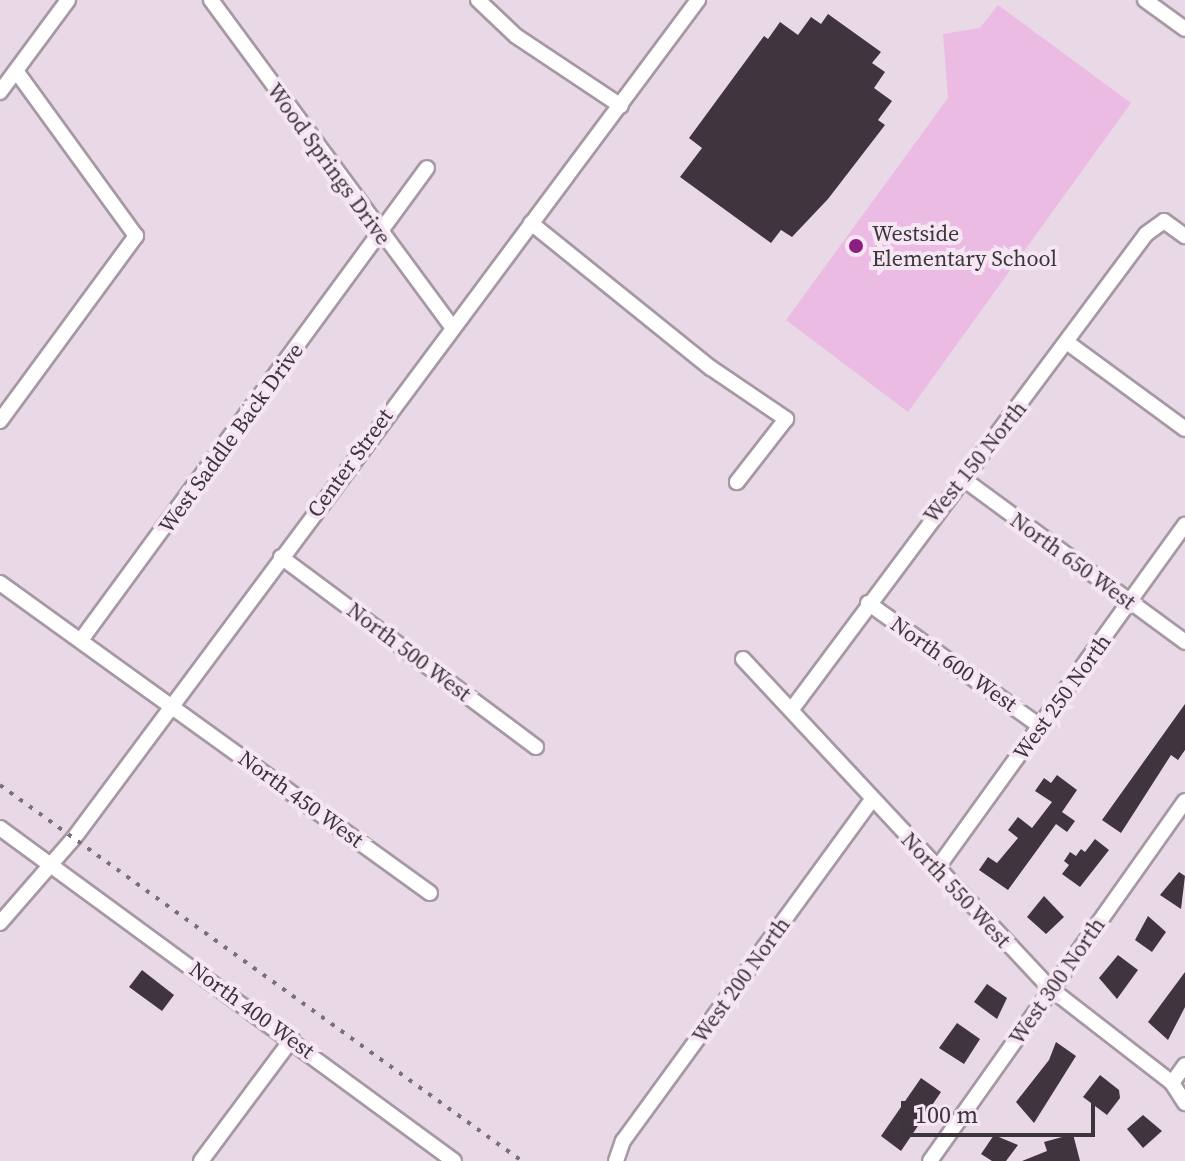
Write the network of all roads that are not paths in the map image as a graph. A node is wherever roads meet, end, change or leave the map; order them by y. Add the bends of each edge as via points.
1 (68, 0) edge
2 (211, 0) edge
3 (479, 0) edge
4 (698, 0) edge
5 (1145, 0) edge
6 (1185, 29) edge
7 (16, 71) junction
8 (0, 92) edge
9 (621, 106) junction
10 (427, 168) dead end
11 (531, 223) junction
12 (380, 235) junction
13 (1185, 236) edge
14 (451, 326) junction
15 (1068, 343) junction
16 (0, 421) edge
17 (1185, 429) edge
18 (962, 478) junction
19 (737, 482) dead end
20 (1185, 525) edge
21 (281, 557) junction
22 (0, 583) edge
23 (1130, 602) junction
24 (868, 603) junction
25 (81, 640) junction
26 (1185, 642) edge
27 (743, 659) dead end
28 (173, 706) junction
29 (792, 709) junction
30 (1040, 726) junction
31 (536, 747) dead end
32 (871, 801) junction
33 (1185, 801) edge
34 (0, 828) edge
35 (49, 862) junction
36 (938, 867) junction
37 (430, 893) dead end
38 (0, 923) edge
39 (1051, 989) junction
40 (292, 1039) junction
41 (1185, 1065) edge
42 (1172, 1083) junction
43 (1185, 1103) edge
44 (201, 1161) edge
45 (454, 1161) edge
46 (616, 1161) edge
47 (930, 1161) edge

1 - 7 street
2 - 12 street, Wood Springs Drive
3 - 9 street via 516,36
4 - 9 street, Center Street
5 - 6 street
7 - 8 street
7 - 16 street via 136,236
9 - 11 street, Center Street
10 - 12 street, West Saddle Back Drive
11 - 14 street, Center Street
11 - 19 street via 711,368 786,419
12 - 14 street, Wood Springs Drive
12 - 25 street, West Saddle Back Drive
13 - 15 street, West 150 North via 1164,221 1146,234
14 - 21 street, Center Street
15 - 17 street
15 - 18 street, West 150 North
18 - 23 street, North 650 West
18 - 24 street, West 150 North
20 - 23 street, West 250 North
21 - 28 street, Center Street
21 - 31 street, North 500 West
22 - 25 street, North 450 West
23 - 26 street, North 650 West
23 - 30 street, West 250 North
24 - 29 street, West 150 North
24 - 30 street, North 600 West
25 - 28 street, North 450 West
27 - 29 street, North 550 West
28 - 35 street, Center Street via 74,838
28 - 37 street, North 450 West
29 - 32 street, North 550 West
30 - 36 street, West 250 North
32 - 36 street, North 550 West
32 - 46 street, West 200 North via 623,1141
33 - 39 street, West 300 North
34 - 35 street, North 400 West
35 - 38 street, Center Street
35 - 40 street, North 400 West
36 - 39 street, North 550 West
39 - 42 street, North 550 West
39 - 47 street, West 300 North
40 - 44 street
40 - 45 street, North 400 West
41 - 42 street
42 - 43 street, North 550 West

